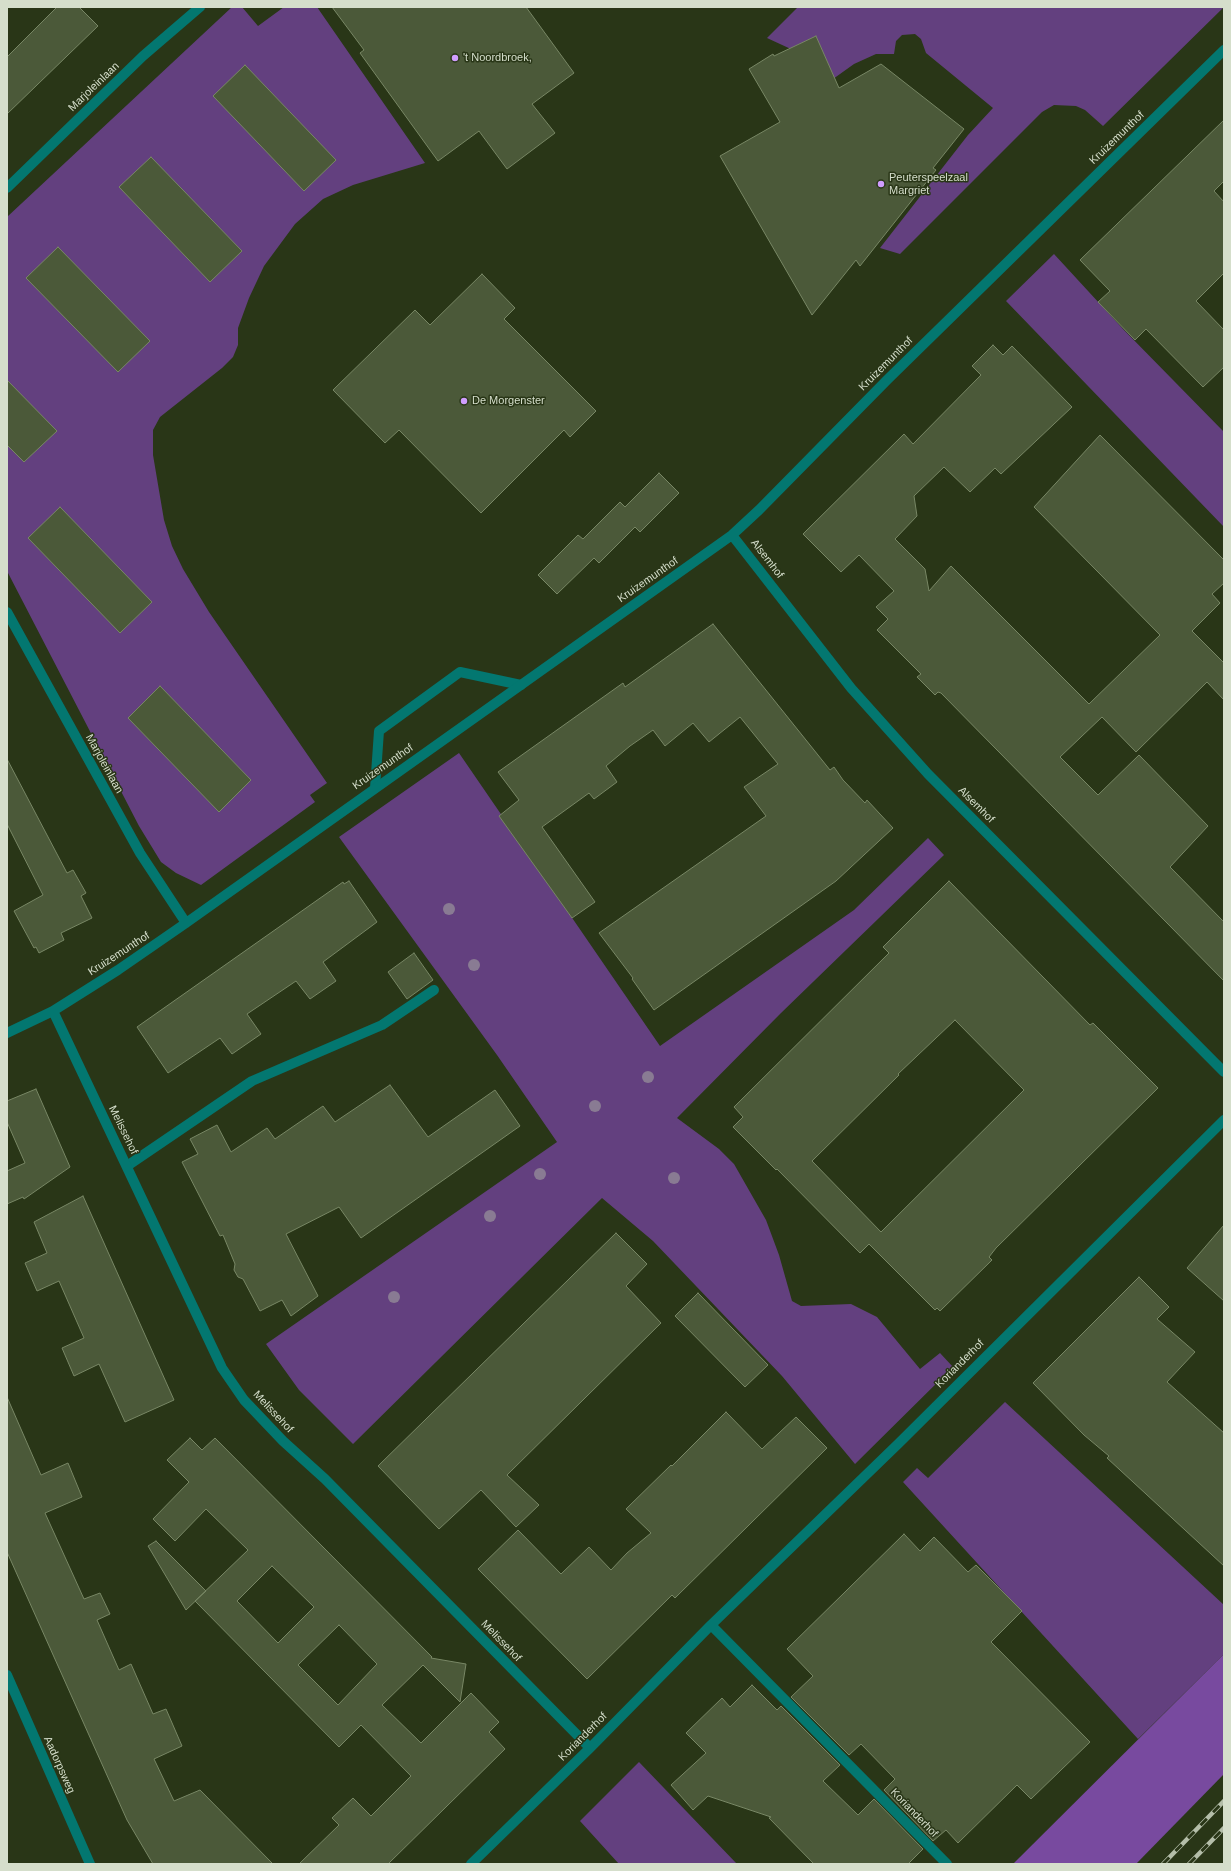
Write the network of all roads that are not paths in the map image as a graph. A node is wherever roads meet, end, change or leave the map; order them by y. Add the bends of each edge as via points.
1 (200, 7) edge
2 (1224, 50) edge
3 (7, 188) edge
4 (732, 535) junction
5 (7, 612) edge
6 (520, 685) junction
7 (375, 788) junction
8 (186, 923) junction
9 (434, 990) dead end
10 (53, 1011) junction
11 (7, 1033) edge
12 (1224, 1072) edge
13 (1224, 1120) edge
14 (127, 1166) junction
15 (711, 1625) junction
16 (7, 1675) edge
17 (590, 1748) junction
18 (90, 1864) edge
19 (471, 1864) edge
20 (947, 1864) edge

1 - 3 street, Marjoleinlaan via 143,56
2 - 4 street, Kruizemunthof via 888,378
4 - 6 street, Kruizemunthof
4 - 12 street, Alsemhof via 852,688 928,774
5 - 8 street, Marjoleinlaan via 140,853
6 - 7 street, Kruizemunthof
6 - 7 street via 460,672 380,732
7 - 8 street, Kruizemunthof
8 - 10 street, Kruizemunthof
9 - 14 street via 382,1025 252,1081
10 - 11 street, Kruizemunthof
10 - 14 street, Melissehof
13 - 15 street, Korianderhof via 898,1444
14 - 17 street, Melissehof via 222,1368 244,1400
15 - 17 street, Korianderhof
15 - 20 street, Korianderhof
16 - 18 street, Aadorpsweg
17 - 19 street, Korianderhof

